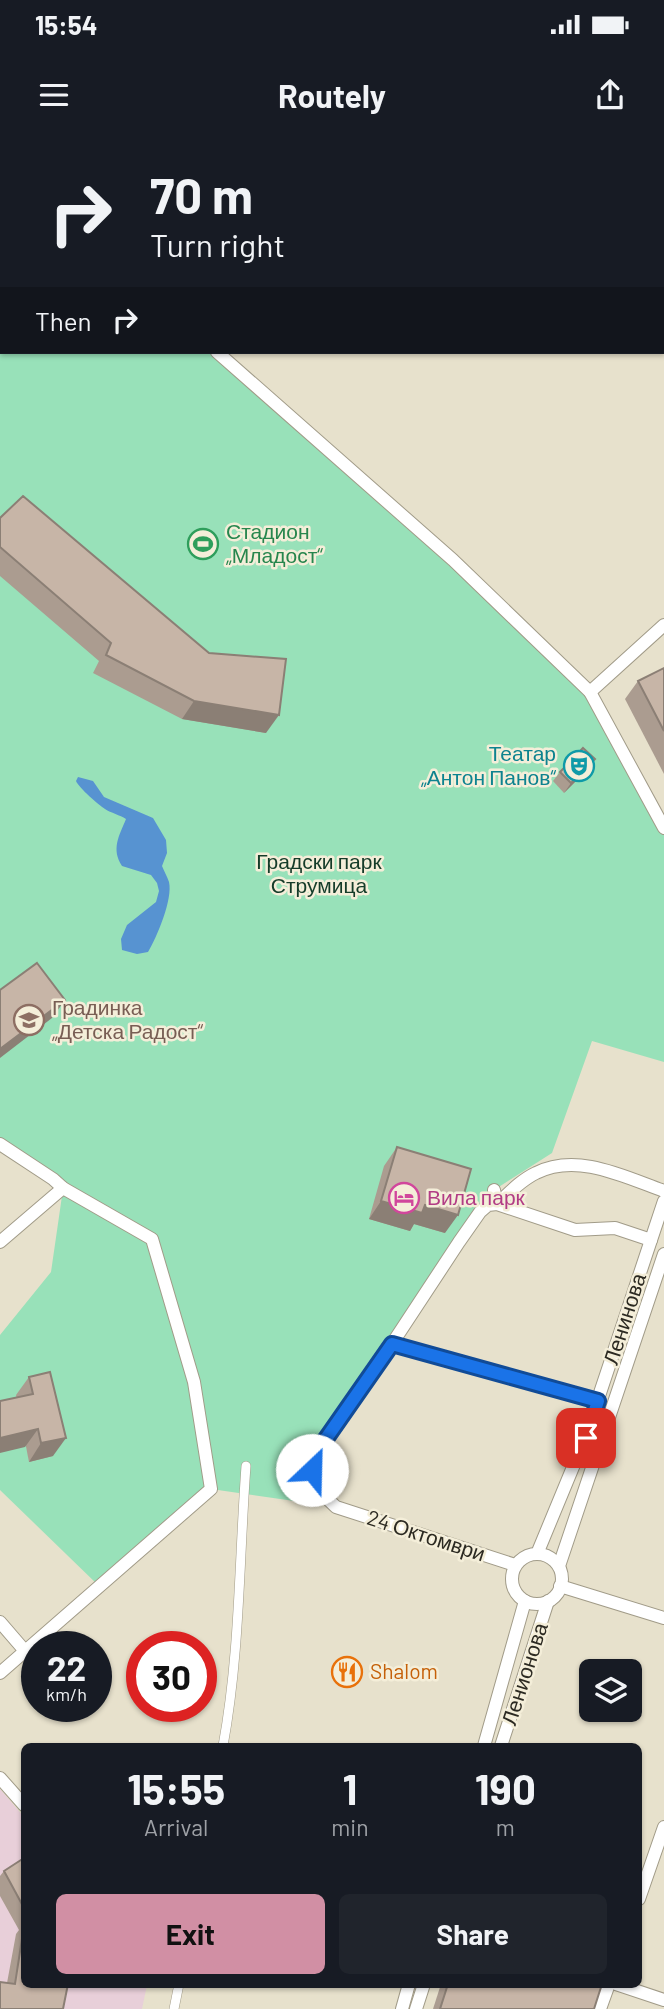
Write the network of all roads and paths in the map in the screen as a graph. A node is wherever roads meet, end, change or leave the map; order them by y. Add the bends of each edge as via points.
1 (219, 354) edge
2 (664, 625) edge
3 (590, 692) junction
4 (664, 828) edge
5 (0, 1144) edge
6 (63, 1188) junction
7 (494, 1190) dead end
8 (664, 1191) edge
9 (664, 1200) edge
10 (497, 1204) junction
11 (651, 1240) junction
12 (0, 1242) edge
13 (664, 1254) edge
14 (392, 1344) junction
15 (598, 1401) junction
16 (246, 1466) dead end
17 (537, 1554) junction
18 (516, 1565) junction
19 (559, 1566) junction
20 (561, 1586) junction
21 (525, 1601) junction
22 (548, 1601) junction
23 (664, 1618) edge
24 (0, 1622) edge
25 (49, 1631) edge
26 (21, 1645) edge
27 (21, 1655) edge
28 (0, 1673) edge
29 (223, 1743) edge
30 (485, 1743) edge
31 (502, 1743) edge
32 (0, 1778) edge
33 (21, 1802) edge
34 (664, 1827) edge
35 (642, 1890) edge
36 (178, 1988) edge
37 (408, 1988) edge
38 (423, 1988) edge
39 (608, 1988) edge
40 (628, 1988) edge
41 (664, 2000) edge
42 (174, 2009) edge
43 (402, 2009) edge
44 (416, 2009) edge
45 (600, 2009) edge

1 - 3 street via 470,576
2 - 3 street
3 - 4 street
5 - 6 street
6 - 12 street
6 - 25 street via 152,1239 194,1381 211,1489
7 - 10 street
8 - 10 street via 606,1169 567,1165 538,1171
9 - 11 street, Ленинова
10 - 11 street via 575,1230 615,1228
10 - 14 street via 480,1212
11 - 15 street, Ленинова
13 - 19 street
14 - 15 street
14 - 18 street, 24 Октомври via 316,1453 312,1470 319,1491 337,1507
15 - 17 street, Ленинова
16 - 29 street via 237,1638
17 - 18 street
17 - 19 street
18 - 21 street via 512,1582
19 - 20 street
20 - 22 street
20 - 23 street
21 - 22 street
21 - 30 street
22 - 31 street, Ленионова
24 - 26 street
27 - 28 street
32 - 33 street
34 - 35 street
36 - 42 street
37 - 43 street
38 - 44 street
39 - 45 street
40 - 41 street

